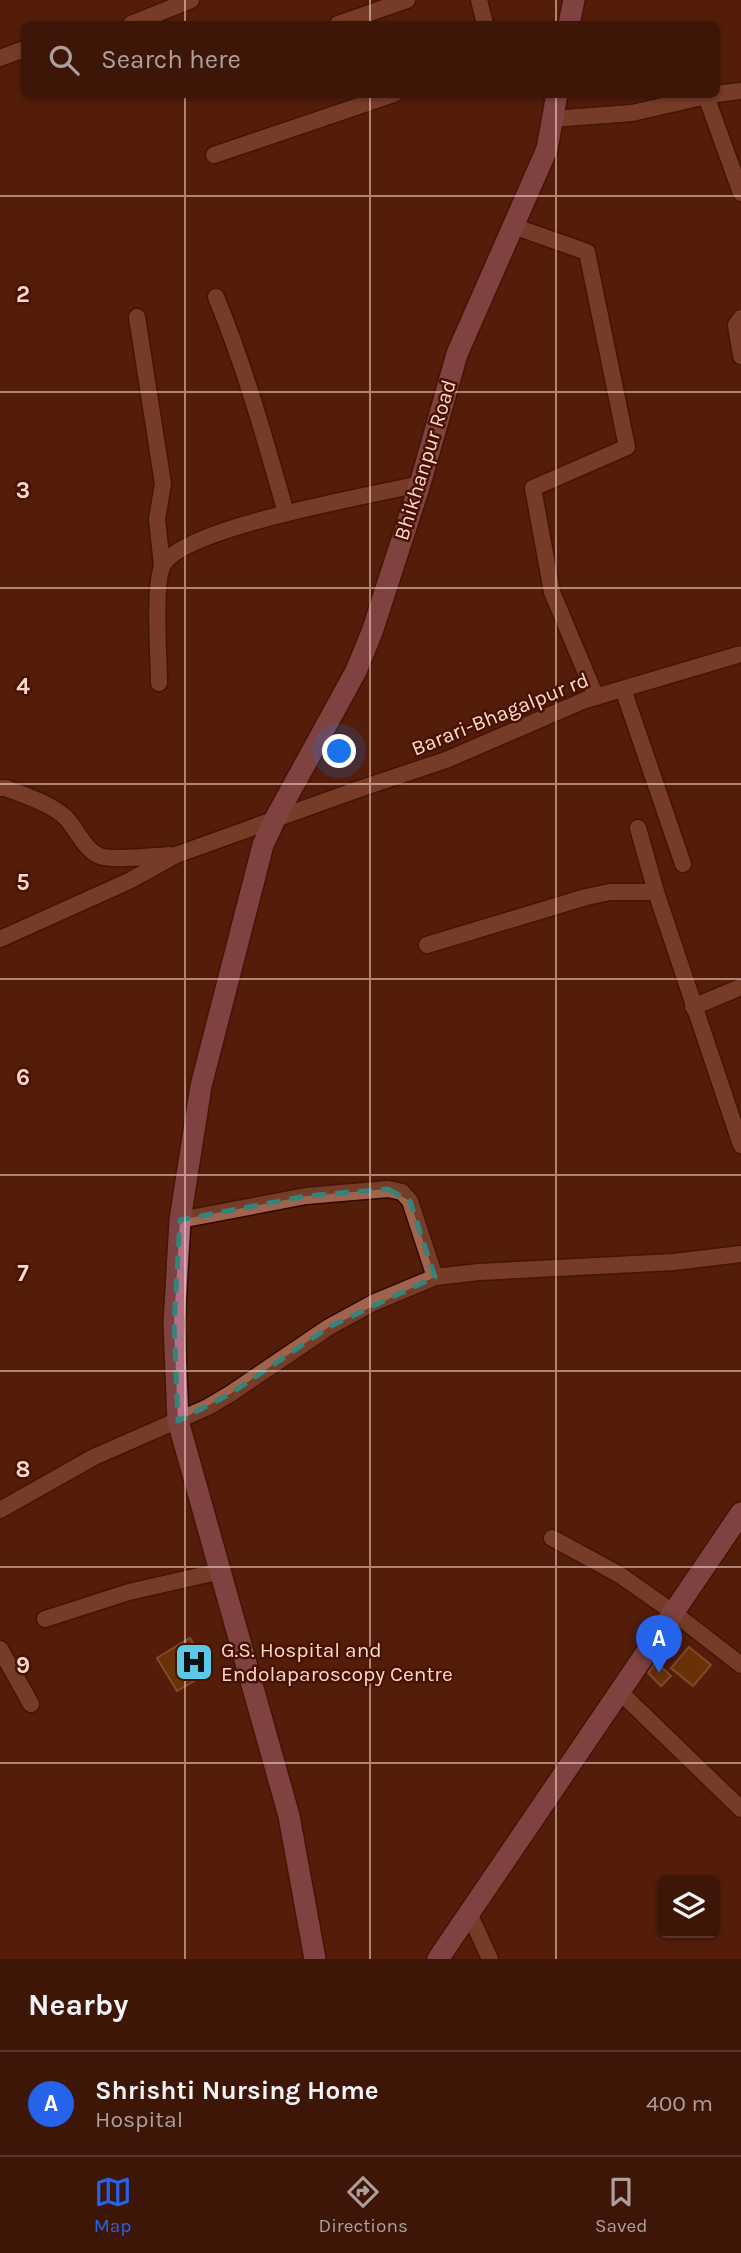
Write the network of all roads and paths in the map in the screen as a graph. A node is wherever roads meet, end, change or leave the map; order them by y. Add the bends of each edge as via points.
1 (191, 0) edge
2 (407, 0) edge
3 (479, 0) edge
4 (573, 0) edge
5 (138, 21) edge
6 (347, 21) edge
7 (484, 21) edge
8 (570, 21) edge
9 (21, 50) edge
10 (0, 58) edge
11 (741, 91) edge
12 (720, 94) edge
13 (382, 98) edge
14 (556, 98) edge
15 (699, 98) edge
16 (713, 98) edge
17 (552, 119) junction
18 (214, 155) dead end
19 (741, 193) edge
20 (513, 226) junction
21 (216, 297) dead end
22 (136, 317) dead end
23 (741, 318) edge
24 (741, 356) edge
25 (420, 484) junction
26 (286, 513) junction
27 (162, 566) junction
28 (741, 654) edge
29 (159, 682) dead end
30 (623, 689) junction
31 (596, 697) junction
32 (0, 788) edge
33 (275, 819) junction
34 (638, 828) dead end
35 (176, 855) junction
36 (683, 863) dead end
37 (656, 892) junction
38 (0, 939) edge
39 (426, 945) dead end
40 (741, 987) edge
41 (693, 1007) junction
42 (741, 1145) edge
43 (180, 1220) junction
44 (741, 1254) edge
45 (435, 1277) junction
46 (178, 1421) junction
47 (0, 1510) edge
48 (741, 1513) edge
49 (552, 1538) dead end
50 (221, 1571) junction
51 (674, 1613) junction
52 (45, 1619) dead end
53 (0, 1649) edge
54 (741, 1665) edge
55 (620, 1692) junction
56 (31, 1704) dead end
57 (741, 1809) edge
58 (469, 1913) junction
59 (315, 1959) edge
60 (438, 1959) edge
61 (491, 1959) edge

1 - 5 street
2 - 6 street
3 - 7 street
4 - 8 main road
9 - 10 street
11 - 12 street
13 - 18 street
14 - 17 main road, Bhikhanpur Road
15 - 17 street via 632,113
16 - 19 street
17 - 20 main road, Bhikhanpur Road via 547,149
20 - 25 main road, Bhikhanpur Road via 457,354
20 - 31 street via 587,252 626,447 533,488 552,592
21 - 26 street via 253,397
22 - 27 street via 163,484 157,519
23 - 24 street via 736,325
25 - 26 street
25 - 33 main road, Bhikhanpur Road via 356,671
26 - 27 street via 218,533 181,549
27 - 29 street
28 - 30 street, Barari-Bhagalpur rd
30 - 31 street, Barari-Bhagalpur rd
30 - 36 street
31 - 33 street, Barari-Bhagalpur rd via 446,761
32 - 35 street via 42,802 63,816 99,856
33 - 35 street, Barari-Bhagalpur rd
33 - 43 main road, Bhikhanpur Road via 263,845 201,1086
34 - 37 street
35 - 38 street
37 - 39 street via 586,897
37 - 41 street
40 - 41 street
41 - 42 street
43 - 45 street via 306,1196 388,1189 402,1192 410,1201
43 - 46 main road, Bhikhanpur Road via 174,1324
44 - 45 street
45 - 46 street via 329,1327 230,1394
46 - 47 street via 94,1457
46 - 50 main road, Bhikhanpur Road
48 - 51 main road
49 - 51 street via 620,1575
50 - 52 street via 129,1592
50 - 59 main road, Bhikhanpur Road via 289,1816
51 - 54 street
51 - 55 main road
53 - 56 street
55 - 57 street
55 - 58 main road
58 - 60 main road
58 - 61 street

